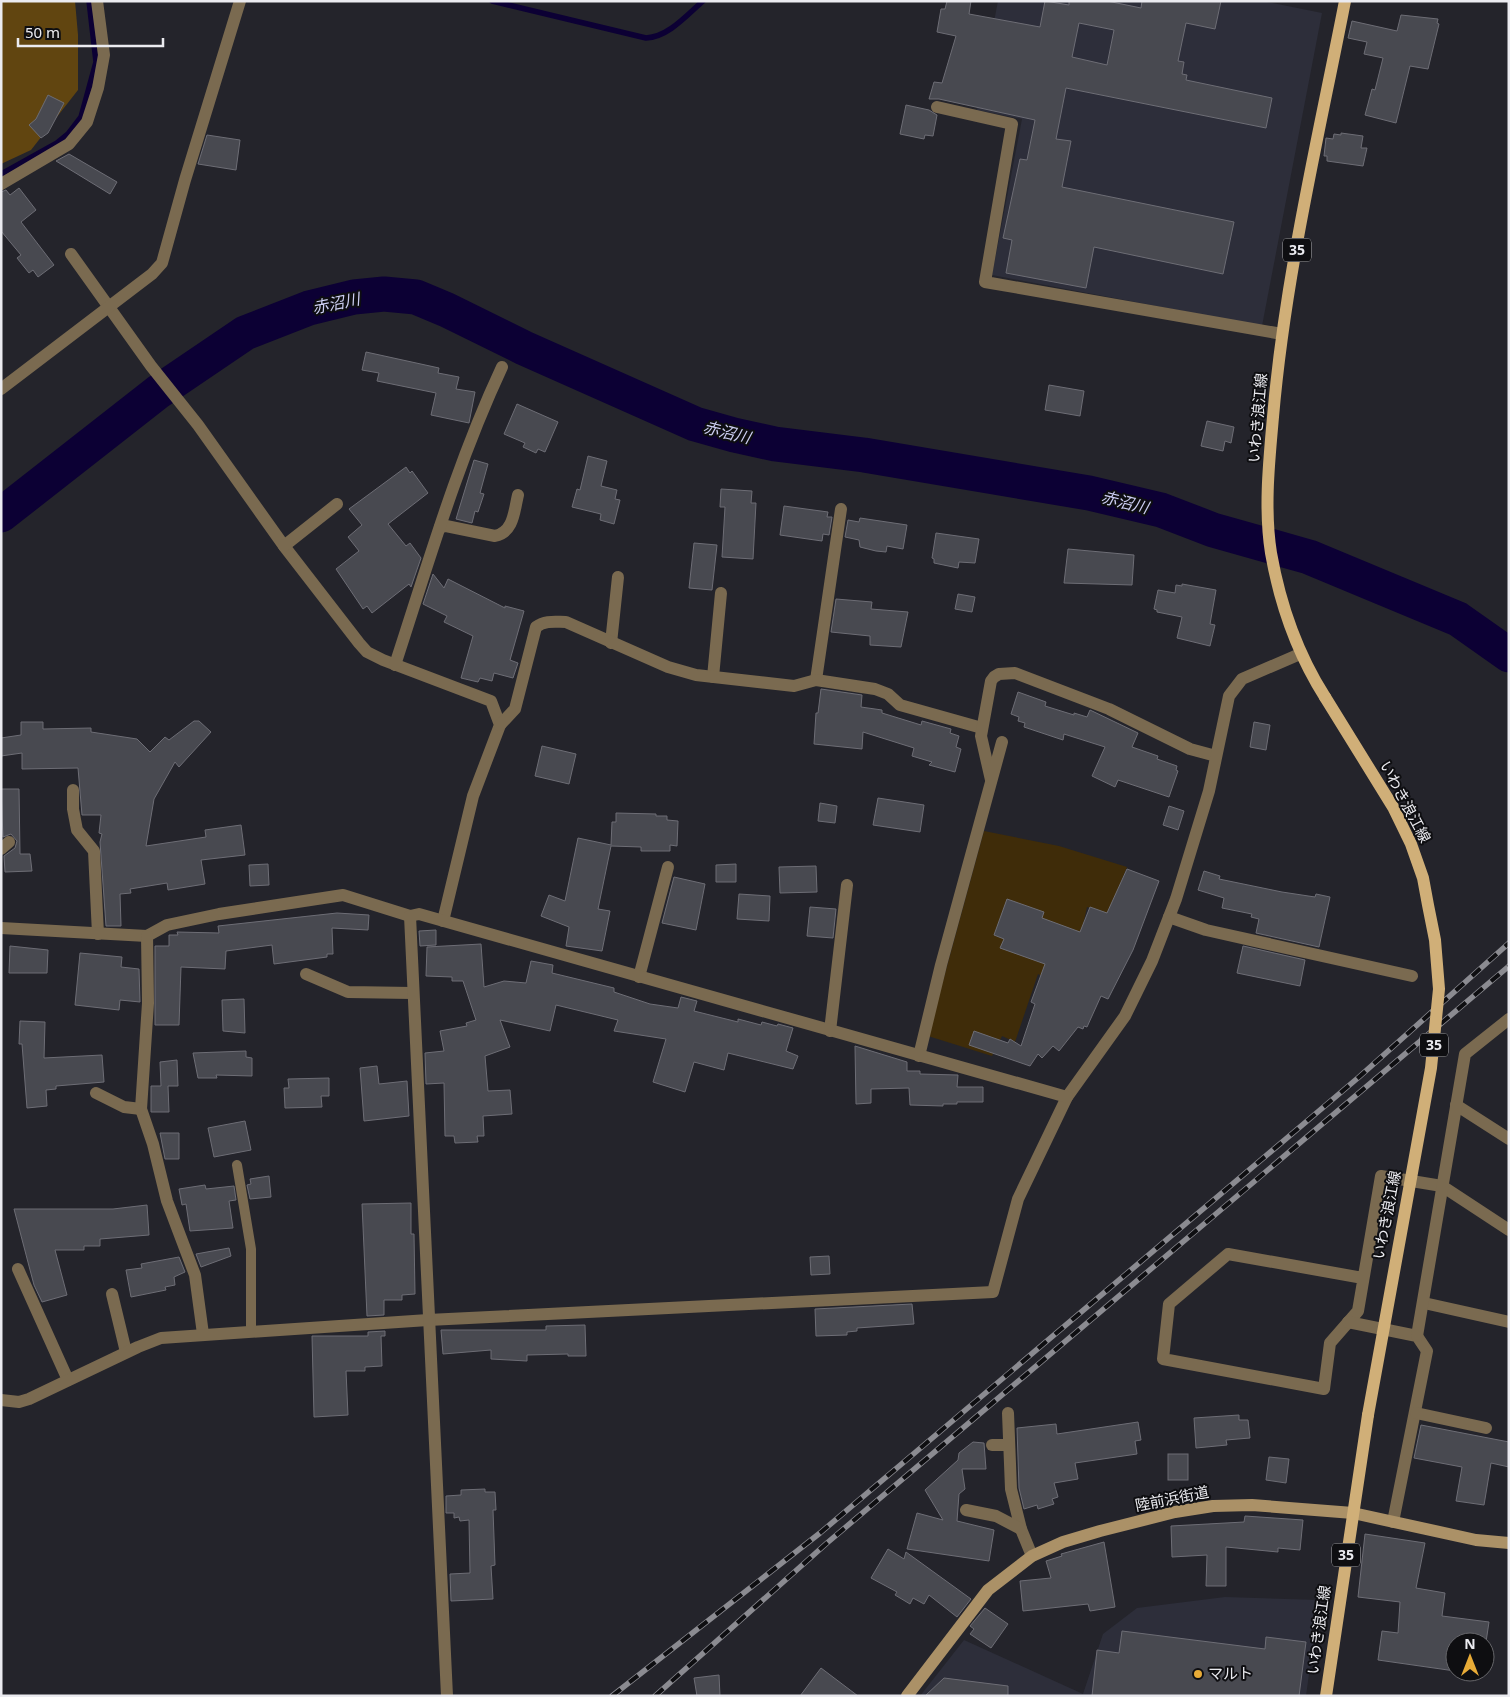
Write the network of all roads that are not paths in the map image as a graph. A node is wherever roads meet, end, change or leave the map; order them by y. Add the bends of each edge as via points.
1 (97, 1) edge
2 (240, 1) edge
3 (1345, 1) edge
4 (937, 107) dead end
5 (1, 184) edge
6 (71, 254) dead end
7 (109, 305) junction
8 (1282, 334) junction
9 (502, 367) dead end
10 (1, 389) edge
11 (518, 495) dead end
12 (337, 504) dead end
13 (841, 509) dead end
14 (440, 528) junction
15 (284, 546) junction
16 (618, 577) dead end
17 (721, 592) dead end
18 (611, 643) junction
19 (1300, 654) junction
20 (396, 665) junction
21 (713, 677) junction
22 (816, 680) junction
23 (500, 725) junction
24 (982, 728) junction
25 (1002, 742) dead end
26 (1216, 756) junction
27 (991, 780) junction
28 (73, 790) dead end
29 (668, 867) dead end
30 (846, 885) dead end
31 (410, 916) junction
32 (1169, 918) junction
33 (443, 921) junction
34 (1, 928) edge
35 (98, 934) junction
36 (147, 936) junction
37 (306, 974) dead end
38 (1412, 976) dead end
39 (639, 977) junction
40 (412, 993) junction
41 (1509, 1019) edge
42 (830, 1031) junction
43 (919, 1056) junction
44 (96, 1093) dead end
45 (1067, 1098) junction
46 (1456, 1105) junction
47 (141, 1109) junction
48 (1509, 1139) edge
49 (237, 1166) dead end
50 (1442, 1186) junction
51 (1509, 1230) edge
52 (18, 1269) dead end
53 (1363, 1278) junction
54 (112, 1294) dead end
55 (1424, 1303) junction
56 (428, 1320) junction
57 (1348, 1322) junction
58 (1509, 1322) edge
59 (251, 1331) junction
60 (203, 1334) junction
61 (1417, 1336) junction
62 (126, 1352) junction
63 (68, 1380) junction
64 (1, 1400) edge
65 (1008, 1413) dead end
66 (1416, 1413) junction
67 (1486, 1428) dead end
68 (966, 1510) dead end
69 (1353, 1513) junction
70 (1393, 1522) junction
71 (1021, 1529) junction
72 (1509, 1543) edge
73 (1032, 1556) junction
74 (447, 1696) edge
75 (907, 1696) edge
76 (1326, 1696) edge

1 - 5 street via 104,55 87,122 69,144
2 - 7 street via 160,266
3 - 8 main road, いわき浪江線 / 35
4 - 8 street via 1012,124 985,282
6 - 7 street
7 - 10 street
7 - 15 street via 150,366 198,425
8 - 19 main road, いわき浪江線 / 35 via 1268,502 1271,552 1279,590
9 - 14 street via 472,435
11 - 14 street via 510,528 502,535 446,526
12 - 15 street
13 - 22 street
14 - 20 street
15 - 20 street via 359,643 368,652
16 - 18 street
17 - 21 street
18 - 21 street via 668,667
18 - 23 street via 566,622 543,622 536,627 516,709
19 - 26 street via 1242,679 1232,689 1225,706
19 - 69 main road, いわき浪江線 / 35, bridge via 1402,825 1417,862 1434,940 1439,989 1431,1068
20 - 23 street via 491,701
21 - 22 street via 794,686
22 - 24 street via 874,689 888,694 900,704
23 - 33 street via 473,796
24 - 26 street via 994,677 1015,673 1109,709 1190,749
24 - 27 street
25 - 27 street
26 - 32 street via 1209,791
27 - 43 street
28 - 35 street via 76,830 94,851
29 - 39 street
30 - 42 street
31 - 33 street via 419,914
31 - 36 street via 343,895 167,925
31 - 40 street
32 - 38 street via 1206,930
32 - 45 street via 1125,1016
33 - 39 street
34 - 35 street
35 - 36 street
36 - 47 street via 148,1003
37 - 40 street via 348,992
39 - 42 street
40 - 56 street
41 - 46 street via 1465,1054
42 - 43 street
43 - 45 street
44 - 47 street via 124,1107
45 - 56 street via 1018,1199 993,1292
46 - 48 street
46 - 50 street
47 - 60 street via 167,1201 195,1275
49 - 59 lane via 251,1250
50 - 51 street
50 - 53 street via 1381,1176
50 - 55 street
52 - 63 street
53 - 57 street via 1358,1311
53 - 57 street via 1228,1254 1169,1304 1163,1359 1324,1389 1330,1343
54 - 62 street
55 - 58 street
55 - 61 street
56 - 59 street
56 - 74 street
57 - 61 street
59 - 60 street
60 - 62 street via 161,1338
61 - 66 street via 1427,1351
62 - 63 street
63 - 64 street via 20,1402
65 - 71 street via 1002,1445
66 - 67 street
66 - 70 street
68 - 71 street via 996,1516
69 - 70 street, 陸前浜街道
69 - 73 street, 陸前浜街道 via 1252,1504 1213,1506 1100,1531
69 - 76 main road, いわき浪江線 / 35
70 - 72 street, 陸前浜街道 via 1476,1540
71 - 73 street
73 - 75 street, 陸前浜街道 via 988,1590

